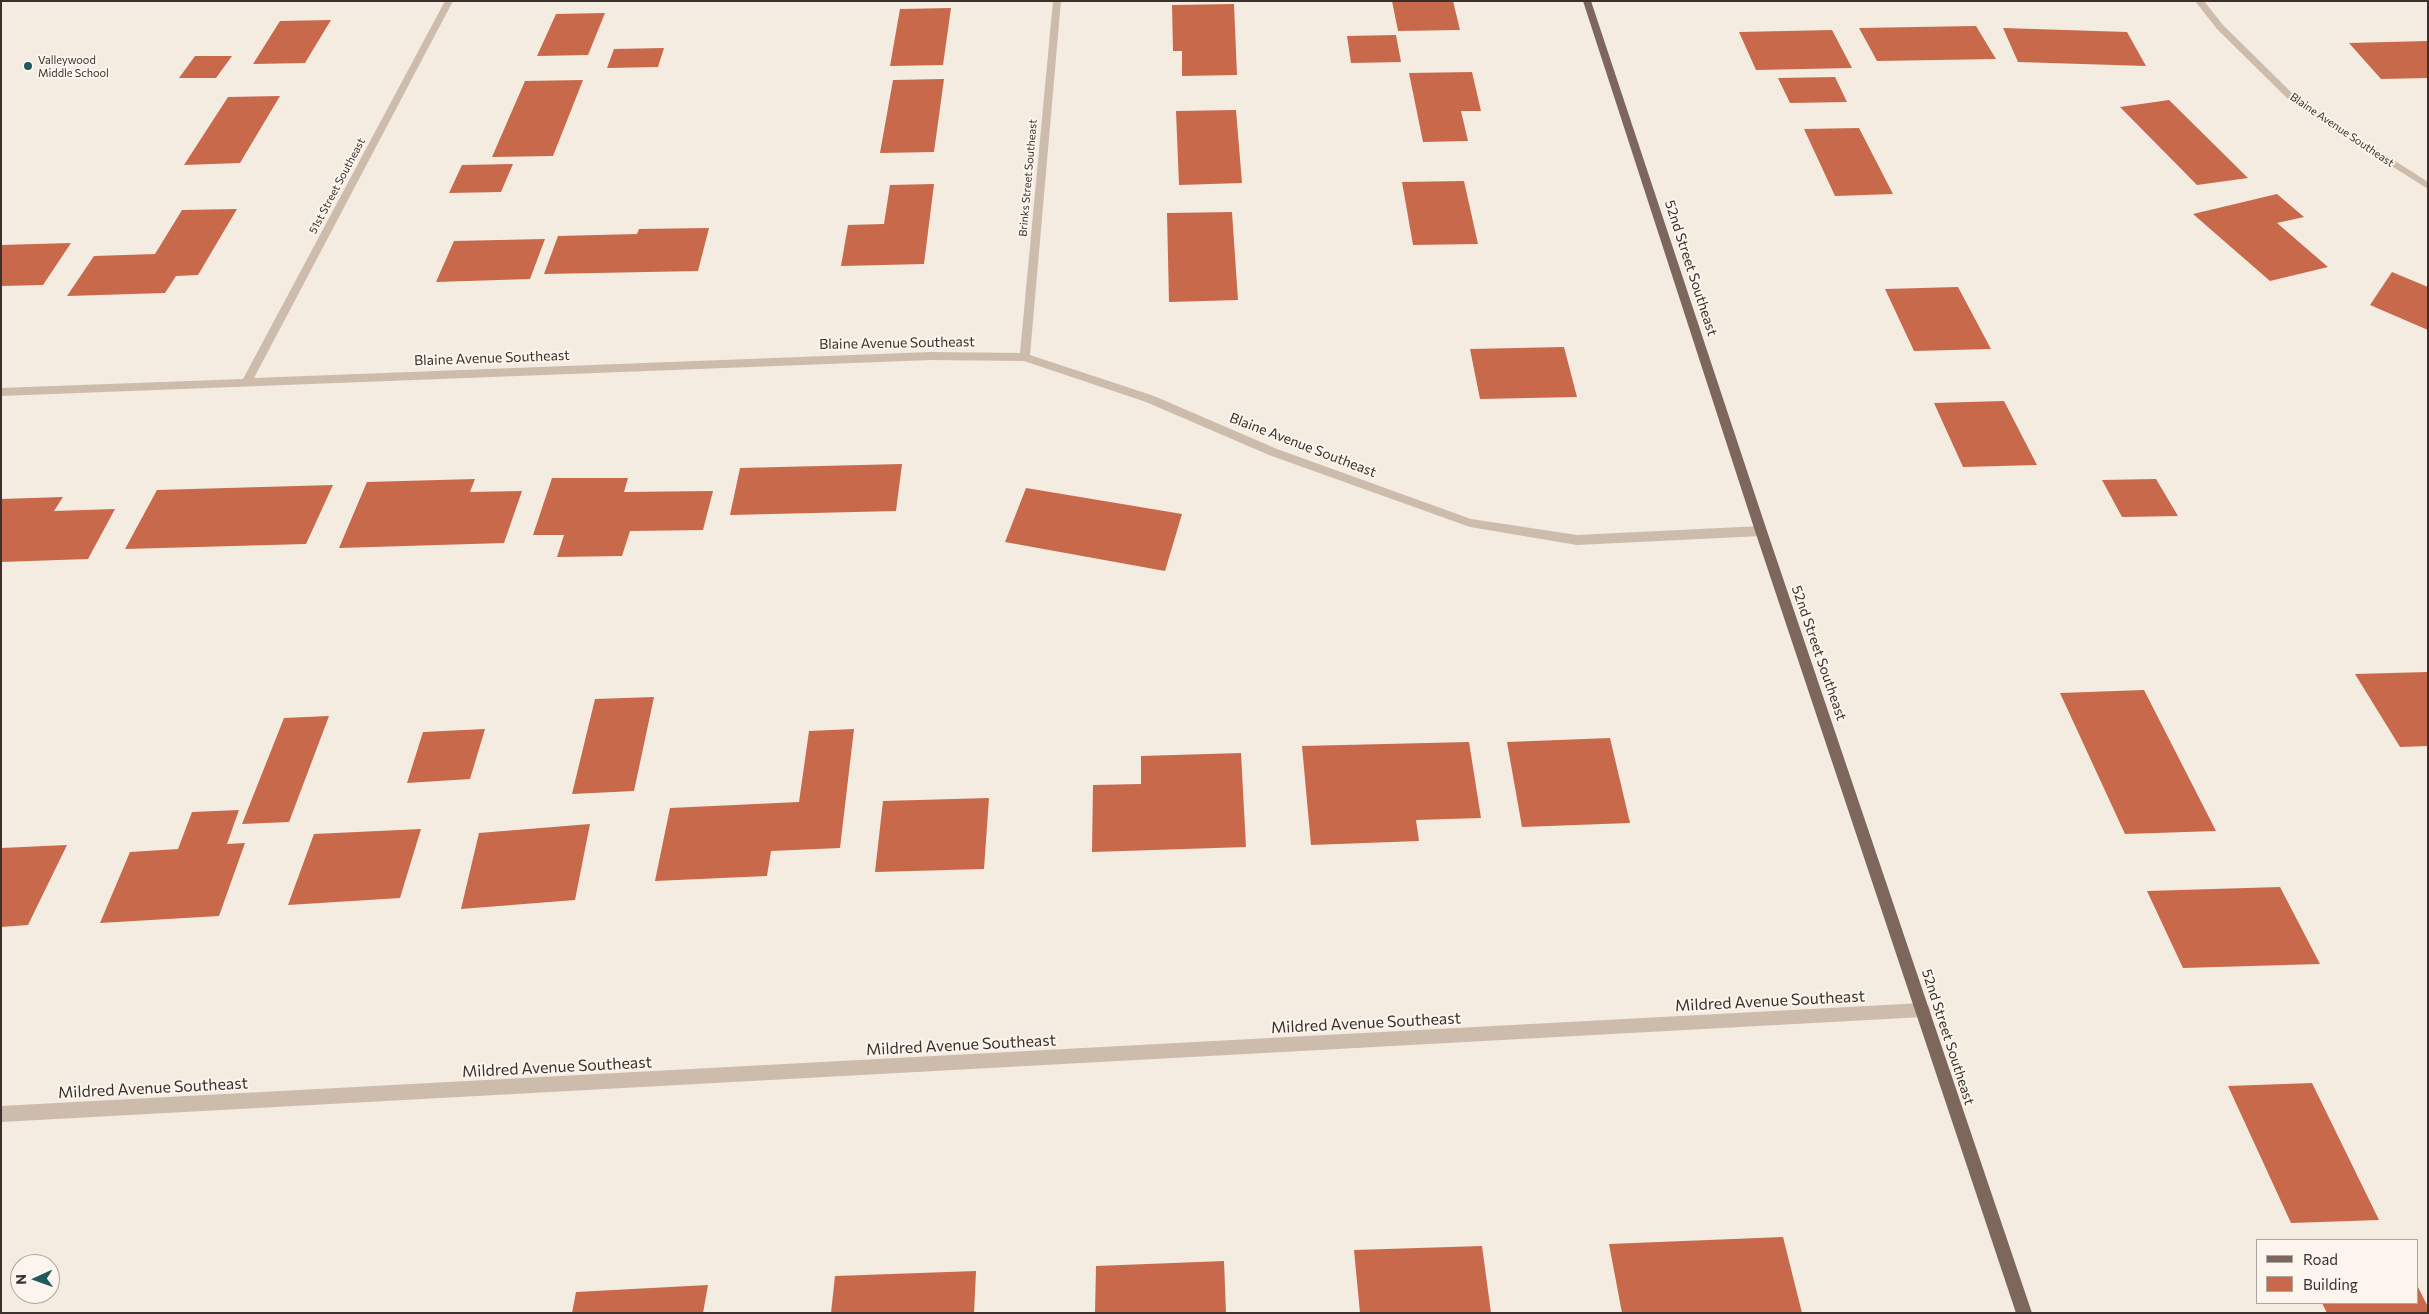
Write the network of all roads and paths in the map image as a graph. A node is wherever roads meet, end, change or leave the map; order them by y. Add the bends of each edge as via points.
1 (449, 1) edge
2 (1057, 1) edge
3 (1587, 1) edge
4 (2199, 1) edge
5 (2428, 186) edge
6 (1025, 357) junction
7 (248, 382) junction
8 (1, 392) edge
9 (1761, 531) junction
10 (1923, 1010) junction
11 (1, 1114) edge
12 (2024, 1313) edge

1 - 7 street, 51st Street Southeast
2 - 6 street, Brinks Street Southeast
3 - 9 main road, 52nd Street Southeast
4 - 5 street, Blaine Avenue Southeast via 2220,27 2295,101
6 - 7 street, Blaine Avenue Southeast via 931,356
6 - 9 street, Blaine Avenue Southeast via 1150,399 1273,452 1470,523 1577,540
7 - 8 street, Blaine Avenue Southeast
9 - 10 main road, 52nd Street Southeast
10 - 11 street, Mildred Avenue Southeast
10 - 12 main road, 52nd Street Southeast

